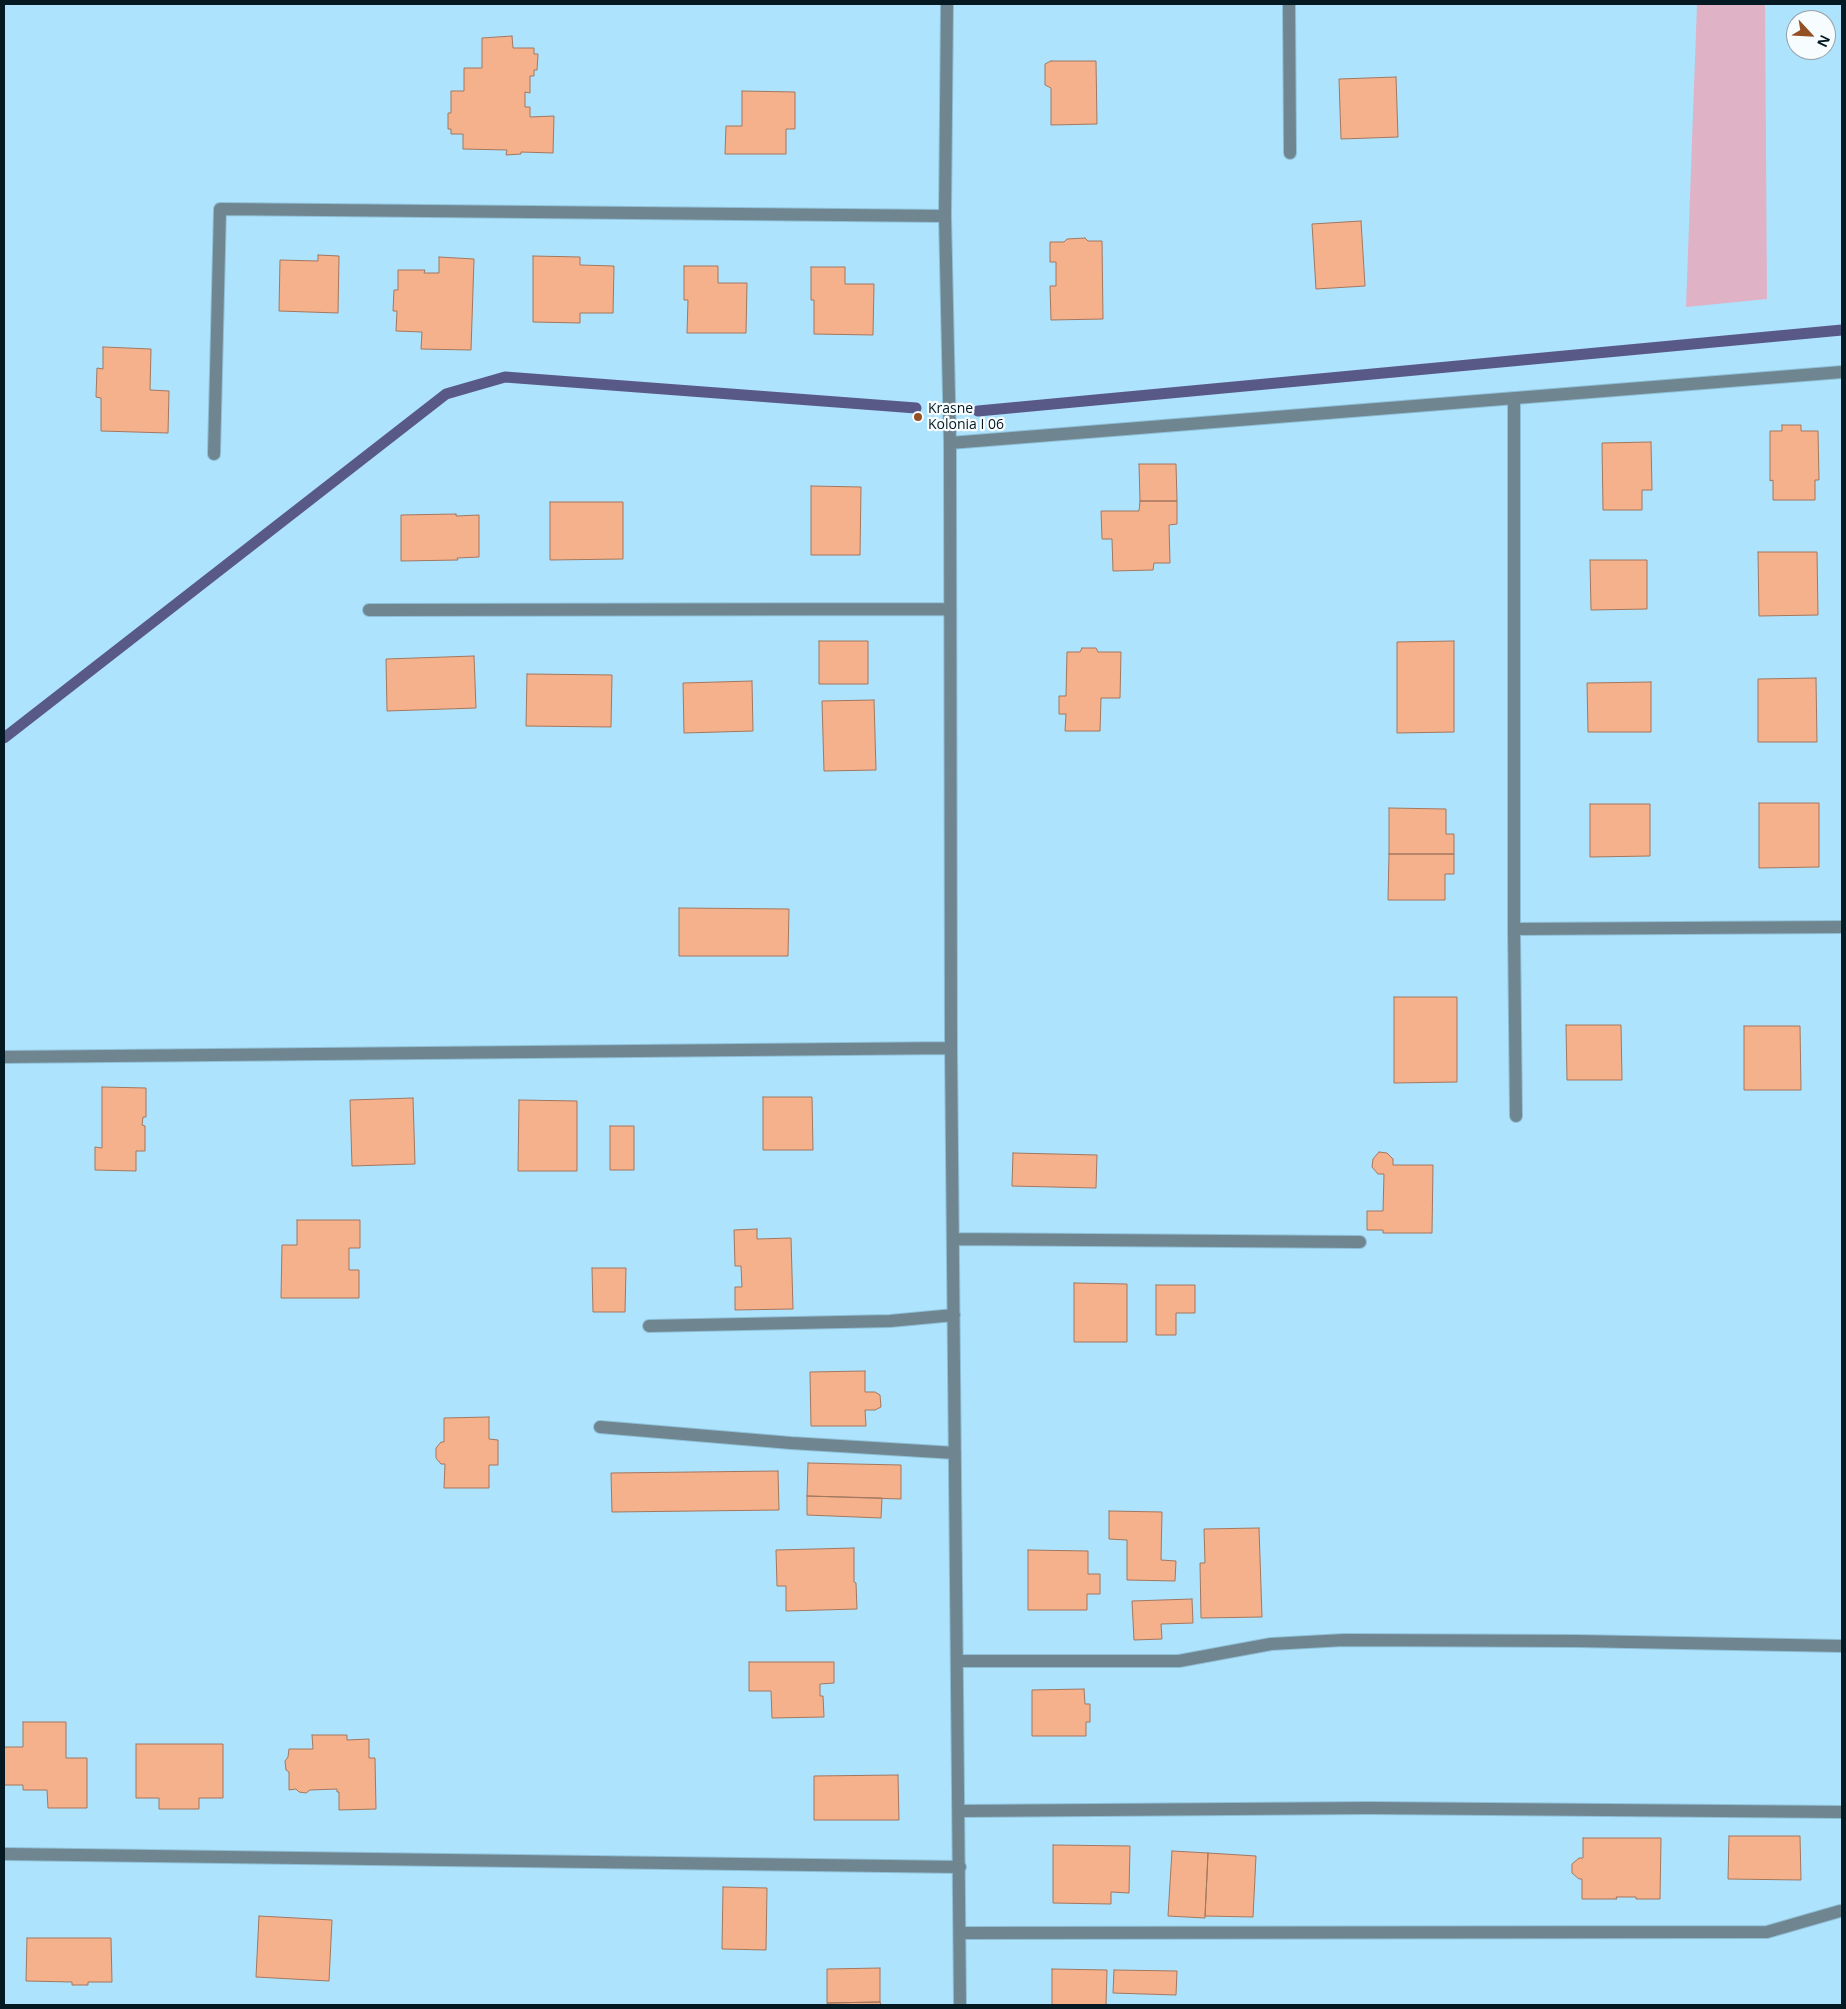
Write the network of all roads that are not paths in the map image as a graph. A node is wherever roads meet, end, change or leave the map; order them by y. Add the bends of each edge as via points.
1 (948, 4) edge
2 (1289, 4) edge
3 (1290, 153) dead end
4 (945, 216) junction
5 (1842, 372) edge
6 (1514, 399) junction
7 (950, 443) junction
8 (214, 454) dead end
9 (950, 609) junction
10 (369, 610) dead end
11 (1842, 927) edge
12 (1514, 929) junction
13 (951, 1048) junction
14 (4, 1057) edge
15 (1516, 1116) dead end
16 (954, 1239) junction
17 (1360, 1242) dead end
18 (954, 1315) junction
19 (649, 1326) dead end
20 (600, 1427) dead end
21 (955, 1453) junction
22 (1842, 1646) edge
23 (958, 1661) junction
24 (959, 1811) junction
25 (1842, 1812) edge
26 (4, 1854) edge
27 (960, 1868) junction
28 (1840, 1911) dead end
29 (960, 1934) junction
30 (960, 2005) edge

1 - 4 street
2 - 3 street
4 - 7 street
4 - 8 street via 220,209
5 - 6 street
6 - 7 street
6 - 12 street
7 - 9 street
9 - 10 street
9 - 13 street
11 - 12 street
12 - 15 street
13 - 14 street
13 - 16 street
16 - 17 street
16 - 18 street
18 - 19 street via 890,1321
18 - 21 street
20 - 21 street
21 - 23 street
22 - 23 street via 1344,1640 1271,1644 1179,1660
23 - 24 street
24 - 25 street via 1369,1808
24 - 27 street
26 - 27 street
27 - 29 street
28 - 29 street via 1767,1932
29 - 30 street

